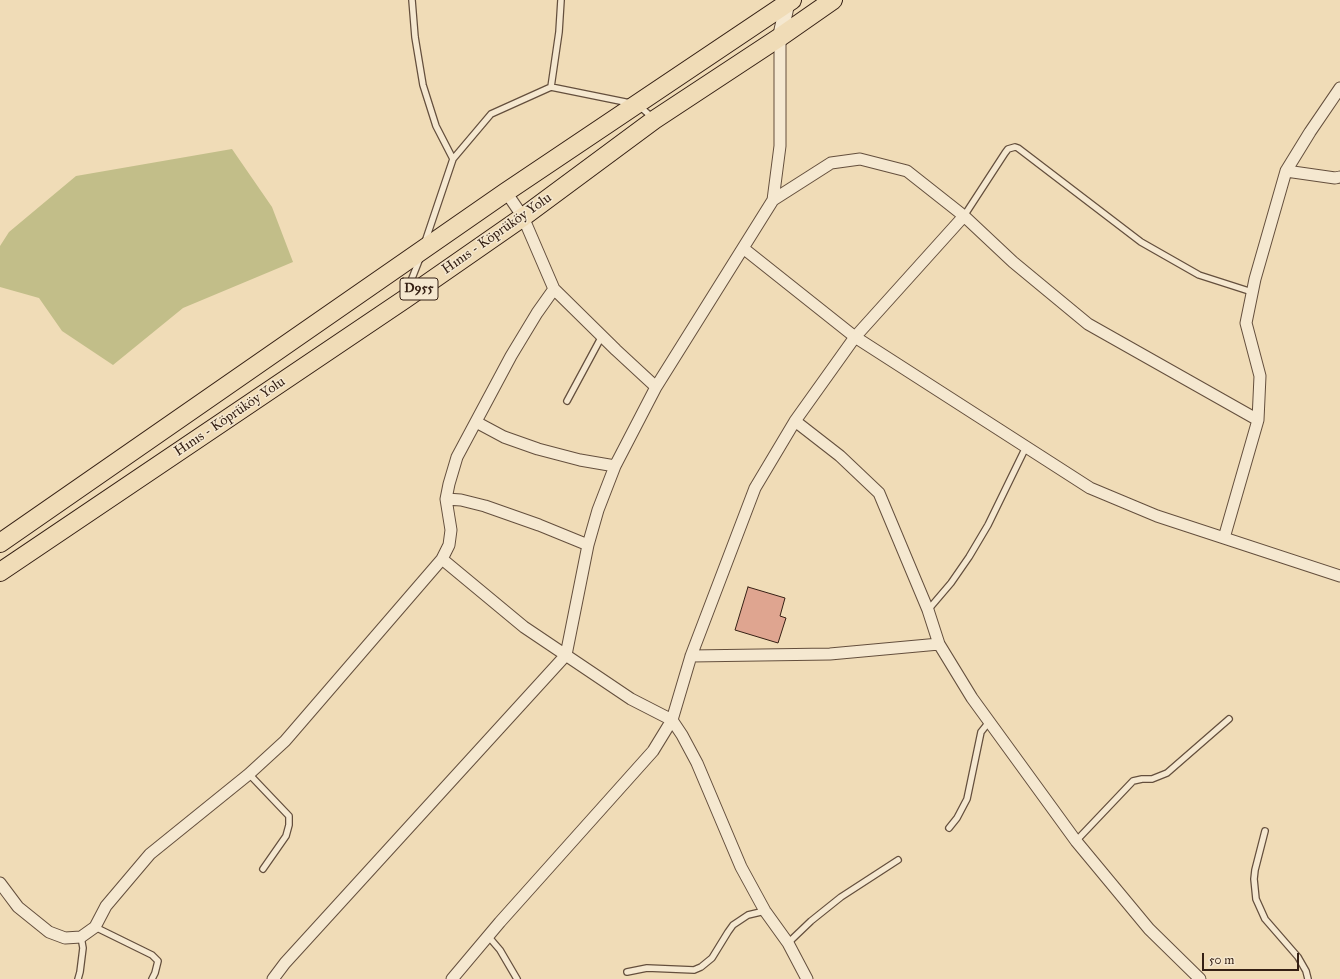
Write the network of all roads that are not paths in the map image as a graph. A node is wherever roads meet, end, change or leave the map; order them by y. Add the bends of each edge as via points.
1 (412, 0) edge
2 (561, 0) edge
3 (833, 0) edge
4 (790, 1) edge
5 (780, 37) junction
6 (551, 87) junction
7 (1340, 88) edge
8 (637, 104) junction
9 (654, 120) junction
10 (453, 159) junction
11 (1286, 171) junction
12 (1340, 177) edge
13 (506, 192) junction
14 (773, 200) junction
15 (964, 216) junction
16 (523, 217) junction
17 (743, 248) junction
18 (422, 250) junction
19 (554, 289) junction
20 (1252, 292) junction
21 (405, 299) junction
22 (602, 336) junction
23 (855, 337) junction
24 (656, 387) junction
25 (567, 401) dead end
26 (1258, 420) junction
27 (795, 421) junction
28 (476, 422) junction
29 (1026, 447) junction
30 (615, 466) junction
31 (446, 499) junction
32 (1224, 538) junction
33 (0, 543) edge
34 (588, 545) junction
35 (442, 559) junction
36 (0, 572) edge
37 (1340, 576) edge
38 (928, 610) junction
39 (939, 644) junction
40 (566, 655) junction
41 (691, 656) junction
42 (1229, 719) dead end
43 (672, 720) junction
44 (989, 722) junction
45 (249, 774) junction
46 (949, 828) dead end
47 (1265, 831) dead end
48 (1076, 841) junction
49 (898, 860) dead end
50 (264, 869) dead end
51 (0, 883) edge
52 (765, 910) junction
53 (95, 927) junction
54 (488, 936) junction
55 (81, 937) junction
56 (788, 943) junction
57 (626, 972) dead end
58 (78, 979) edge
59 (152, 979) edge
60 (274, 979) edge
61 (452, 979) edge
62 (517, 979) edge
63 (807, 979) edge
64 (1200, 979) edge
65 (1308, 979) edge

1 - 10 lane via 423,85 436,126
2 - 6 lane via 560,32
3 - 5 main road, Hınıs - Köprüköy Yolu / D955
4 - 5 street
4 - 8 main road, Hınıs - Köprüköy Yolu / D955
5 - 9 main road, Hınıs - Köprüköy Yolu / D955
5 - 14 street via 780,146
6 - 8 lane
6 - 10 lane via 491,114
7 - 11 street
8 - 9 lane
8 - 13 main road, Hınıs - Köprüköy Yolu / D955
9 - 16 main road, Hınıs - Köprüköy Yolu / D955
10 - 18 lane
11 - 12 street
11 - 20 street
13 - 16 street
13 - 18 main road, Hınıs - Köprüköy Yolu / D955
14 - 15 street via 831,163 860,159 907,171
14 - 17 street
15 - 20 lane via 1005,153 1015,147 1141,242 1199,275
15 - 23 street
15 - 26 street via 1013,262 1088,324
16 - 19 street
16 - 21 main road, Hınıs - Köprüköy Yolu / D955
17 - 23 street
17 - 24 street
18 - 21 lane
18 - 33 main road, Hınıs - Köprüköy Yolu / D955
19 - 22 street
19 - 28 street via 511,356
20 - 26 street via 1246,323 1260,376
21 - 36 main road, Hınıs - Köprüköy Yolu / D955
22 - 24 street
22 - 25 lane
23 - 27 street
23 - 29 street
24 - 30 street
26 - 32 street
27 - 38 street via 840,456 879,493
27 - 41 street via 755,488
28 - 30 street via 504,437 538,449
28 - 31 street via 457,457
29 - 32 street via 1090,488 1157,516
29 - 38 lane via 988,525 969,557
30 - 34 street
31 - 34 street via 485,506
31 - 35 street via 450,530 449,545
32 - 37 street
34 - 40 street
35 - 40 street via 524,627
35 - 45 street via 285,741
38 - 39 street
39 - 41 street via 830,654
39 - 44 street
40 - 43 street via 631,699
40 - 60 street via 285,963
41 - 43 street
42 - 48 lane via 1167,773 1152,779 1133,781
43 - 52 street via 697,763 741,867
43 - 54 street via 653,751
44 - 46 lane via 981,732 967,799
44 - 48 street
45 - 50 lane via 288,816 286,836
45 - 53 street via 150,854 106,906
47 - 65 lane via 1255,870 1256,899 1265,919 1298,957
48 - 64 street via 1149,928
49 - 56 lane via 841,897
51 - 55 street via 18,907 49,932 65,938
52 - 56 street
52 - 57 lane via 748,915 737,922 712,958 694,970 647,968
53 - 55 street
53 - 59 lane via 152,955 158,961
54 - 61 street
54 - 62 lane via 500,950
55 - 58 lane via 83,948
56 - 63 street

